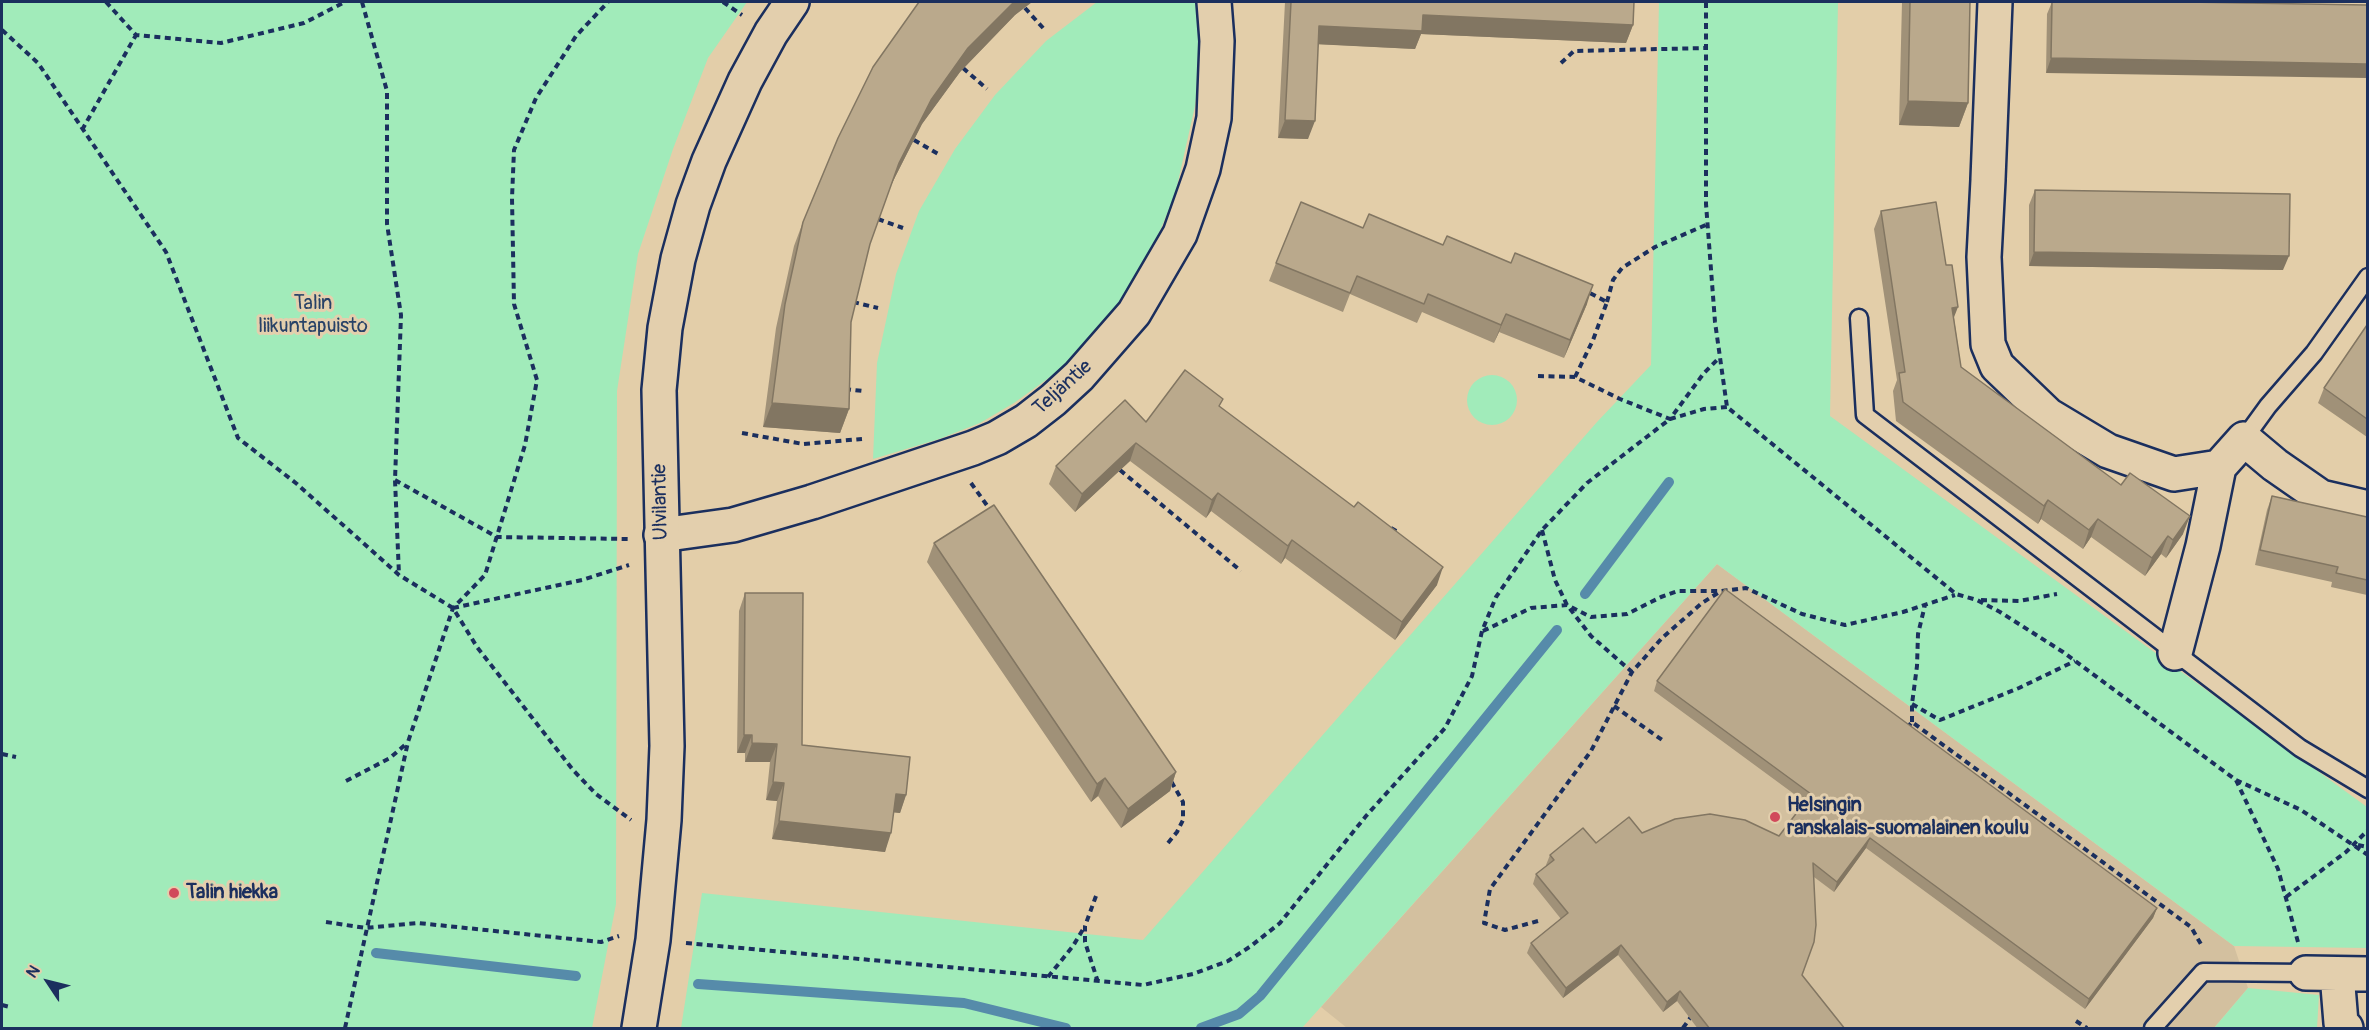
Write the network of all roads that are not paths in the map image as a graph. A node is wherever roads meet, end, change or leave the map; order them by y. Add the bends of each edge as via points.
1 (792, 2) edge
2 (1214, 2) edge
3 (1995, 2) edge
4 (2367, 277) edge
5 (1859, 318) dead end
6 (2244, 439) junction
7 (2219, 467) junction
8 (2367, 508) edge
9 (661, 535) junction
10 (2175, 653) junction
11 (2367, 789) edge
12 (2337, 974) edge
13 (639, 1029) edge
14 (2153, 1029) edge
15 (2346, 1029) edge

1 - 9 street, Ulvilantie via 745,81 693,205 678,259 665,328 660,390
2 - 9 street, Teljäntie via 1214,118 1203,169 1180,234 1134,314 1053,400 997,438 952,456 733,525
3 - 7 street via 1984,257 1988,344 1997,366 2048,415 2108,451 2174,474
4 - 6 lane via 2314,353
5 - 10 lane via 1865,415
6 - 7 street
6 - 8 street via 2320,496
7 - 10 street
9 - 13 street, Ulvilantie via 667,746 664,820 653,940
10 - 11 lane via 2300,748
12 - 14 lane via 2203,972
12 - 15 street via 2341,1023

